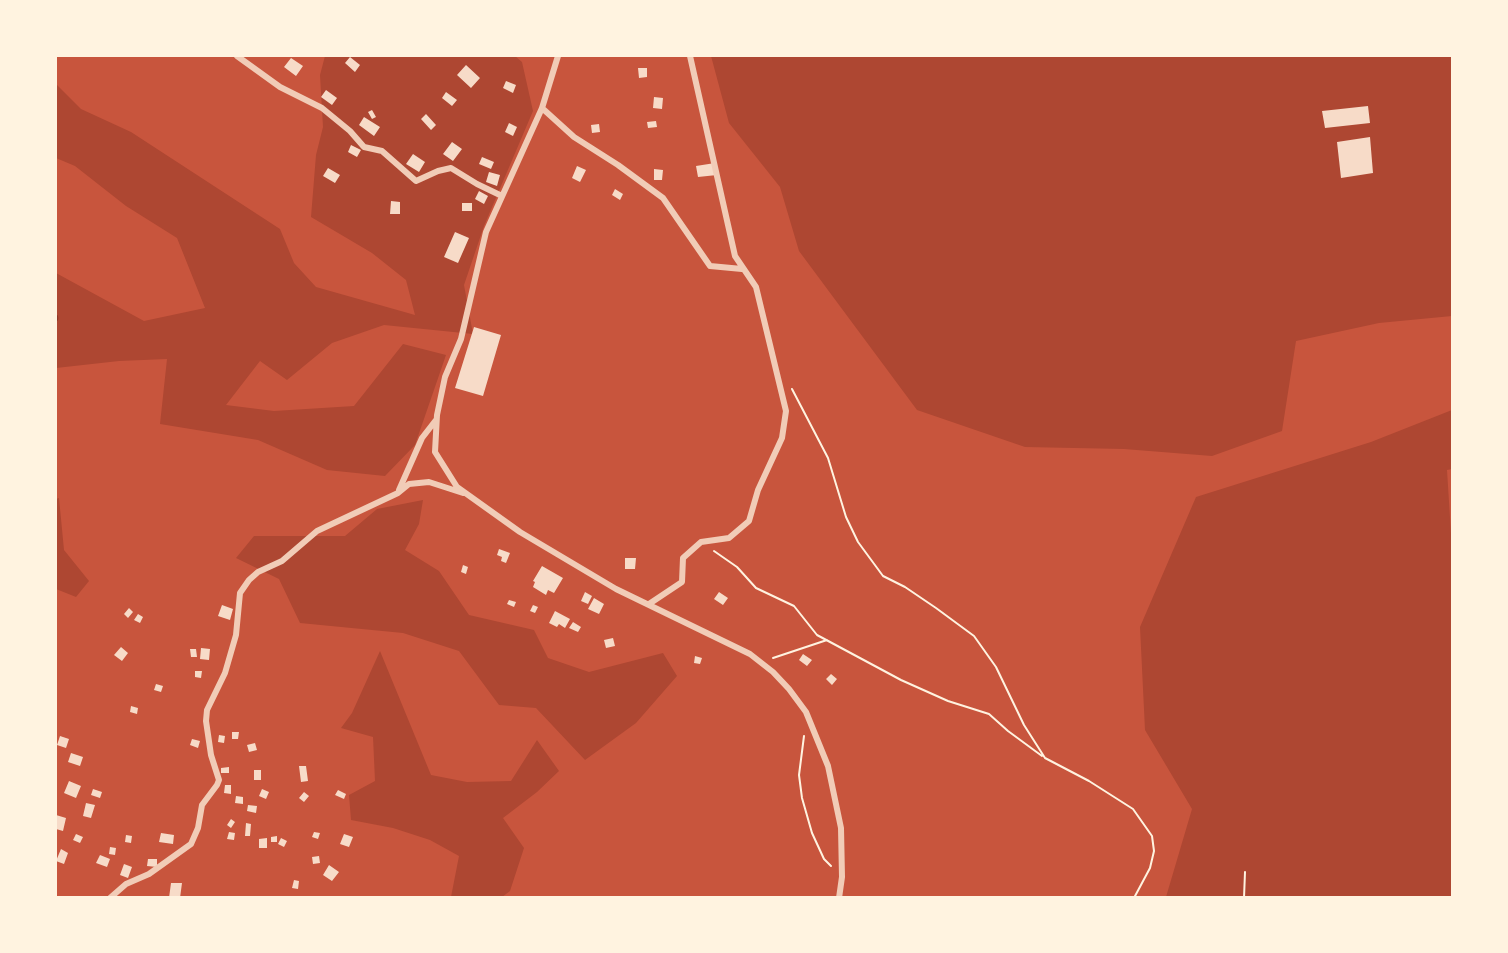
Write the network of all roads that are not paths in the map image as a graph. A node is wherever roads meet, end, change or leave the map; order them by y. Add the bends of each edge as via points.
1 (237, 56) edge
2 (558, 56) edge
3 (690, 56) edge
4 (542, 108) junction
5 (502, 196) junction
6 (742, 269) junction
7 (436, 418) junction
8 (398, 493) junction
9 (467, 494) junction
10 (649, 604) junction
11 (110, 897) edge
12 (839, 897) edge

1 - 5 street via 280,87 322,108 364,147 382,151 416,181 452,168
2 - 4 street
3 - 6 street via 735,256
4 - 5 street
4 - 6 street via 574,137 663,198 710,266
5 - 7 street via 486,232
6 - 10 street via 756,287 786,411 782,438 758,490 749,521 729,538 701,542 683,558 682,582
7 - 8 street via 422,438
7 - 9 street via 435,452 457,487
8 - 9 street via 409,484 429,482
8 - 11 street via 317,531 282,561 249,580 240,593 236,635 225,673 207,710 217,785 202,805 191,844
9 - 10 street via 520,532
10 - 12 street via 760,662 789,689 806,712 828,766 841,828

